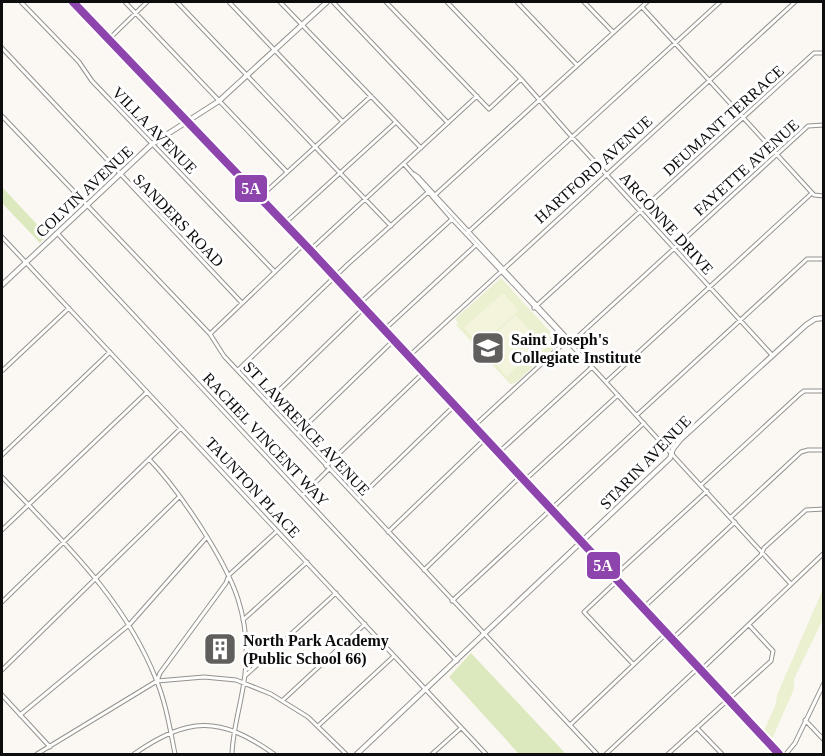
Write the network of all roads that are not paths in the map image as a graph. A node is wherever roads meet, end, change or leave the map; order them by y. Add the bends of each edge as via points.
1 (21, 2) edge
2 (73, 2) edge
3 (125, 2) edge
4 (147, 2) edge
5 (177, 2) edge
6 (229, 2) edge
7 (280, 2) edge
8 (327, 2) edge
9 (333, 2) edge
10 (386, 2) edge
11 (447, 2) edge
12 (517, 2) edge
13 (584, 2) edge
14 (647, 2) edge
15 (720, 2) edge
16 (795, 2) edge
17 (642, 7) junction
18 (135, 13) junction
19 (302, 25) junction
20 (613, 32) junction
21 (109, 39) junction
22 (675, 43) junction
23 (2, 48) edge
24 (275, 50) junction
25 (824, 53) edge
26 (577, 65) junction
27 (247, 75) junction
28 (521, 79) junction
29 (709, 80) junction
30 (370, 96) junction
31 (477, 96) junction
32 (539, 99) junction
33 (219, 101) junction
34 (2, 116) edge
35 (743, 117) junction
36 (187, 121) junction
37 (342, 122) junction
38 (396, 122) junction
39 (448, 123) junction
40 (824, 125) edge
41 (572, 137) junction
42 (152, 144) junction
43 (315, 146) junction
44 (421, 148) junction
45 (777, 155) junction
46 (404, 164) junction
47 (287, 172) junction
48 (340, 173) junction
49 (412, 173) junction
50 (119, 174) junction
51 (606, 174) junction
52 (427, 193) junction
53 (812, 193) junction
54 (435, 195) junction
55 (824, 196) edge
56 (260, 197) junction
57 (366, 199) junction
58 (86, 205) junction
59 (640, 211) junction
60 (453, 218) junction
61 (285, 223) junction
62 (391, 226) junction
63 (467, 232) junction
64 (57, 233) junction
65 (2, 237) edge
66 (304, 244) junction
67 (477, 244) junction
68 (674, 248) junction
69 (310, 250) junction
70 (824, 259) edge
71 (26, 262) junction
72 (502, 269) junction
73 (275, 272) junction
74 (335, 276) junction
75 (2, 285) edge
76 (709, 287) junction
77 (242, 303) junction
78 (360, 303) junction
79 (536, 306) junction
80 (69, 308) junction
81 (364, 308) junction
82 (824, 318) edge
83 (740, 320) junction
84 (385, 329) junction
85 (210, 334) junction
86 (394, 340) junction
87 (569, 342) junction
88 (110, 352) junction
89 (772, 355) junction
90 (409, 356) junction
91 (592, 367) junction
92 (238, 370) junction
93 (2, 371) edge
94 (424, 372) junction
95 (606, 382) junction
96 (824, 391) edge
97 (147, 392) junction
98 (618, 395) junction
99 (267, 402) junction
100 (454, 405) junction
101 (637, 416) junction
102 (644, 423) junction
103 (474, 426) junction
104 (181, 428) junction
105 (297, 434) junction
106 (486, 438) junction
107 (824, 450) edge
108 (499, 452) junction
109 (672, 454) junction
110 (2, 455) edge
111 (149, 459) junction
112 (328, 467) junction
113 (2, 477) edge
114 (523, 478) junction
115 (701, 485) junction
116 (706, 491) junction
117 (302, 495) junction
118 (179, 497) junction
119 (358, 499) junction
120 (28, 505) junction
121 (551, 508) junction
122 (824, 508) edge
123 (731, 517) junction
124 (735, 522) junction
125 (2, 530) edge
126 (277, 531) junction
127 (388, 532) junction
128 (206, 538) junction
129 (583, 542) junction
130 (64, 543) junction
131 (762, 552) junction
132 (824, 553) edge
133 (307, 562) junction
134 (424, 570) junction
135 (614, 576) junction
136 (228, 577) junction
137 (96, 578) junction
138 (618, 580) junction
139 (790, 583) junction
140 (336, 593) junction
141 (452, 601) junction
142 (2, 602) edge
143 (643, 608) junction
144 (243, 620) junction
145 (130, 624) junction
146 (365, 624) junction
147 (749, 625) junction
148 (667, 633) junction
149 (484, 635) junction
150 (672, 639) junction
151 (394, 655) junction
152 (457, 661) junction
153 (633, 664) junction
154 (700, 668) junction
155 (2, 670) edge
156 (245, 676) junction
157 (157, 681) junction
158 (244, 683) junction
159 (824, 683) edge
160 (426, 690) junction
161 (2, 695) edge
162 (283, 700) junction
163 (729, 700) junction
164 (20, 715) junction
165 (805, 720) junction
166 (570, 725) junction
167 (318, 726) junction
168 (461, 728) junction
169 (697, 728) junction
170 (170, 732) junction
171 (235, 732) junction
172 (824, 740) edge
173 (50, 747) junction
174 (37, 754) edge
175 (134, 754) edge
176 (175, 754) edge
177 (232, 754) edge
178 (274, 754) edge
179 (346, 754) edge
180 (357, 754) edge
181 (432, 754) edge
182 (486, 754) edge
183 (597, 754) edge
184 (606, 754) edge
185 (669, 754) edge
186 (722, 754) edge
187 (779, 754) edge
188 (786, 754) edge

1 - 42 street, VILLA AVENUE
2 - 21 main road
3 - 18 street
4 - 18 street
5 - 27 street
6 - 24 street
7 - 19 street
8 - 19 street, COLVIN AVENUE
9 - 39 street
10 - 31 street
11 - 28 street, ARGONNE DRIVE
12 - 26 street
13 - 20 street
14 - 17 street
15 - 22 street
16 - 29 street, HARTFORD AVENUE
17 - 20 street
17 - 22 street
18 - 21 street
18 - 33 street
19 - 24 street, COLVIN AVENUE
19 - 30 street
20 - 26 street
21 - 36 main road
22 - 29 street
22 - 41 street
23 - 50 street, SANDERS ROAD
24 - 27 street, COLVIN AVENUE
24 - 37 street
25 - 35 street, DEUMANT TERRACE via 814,53
26 - 32 street
27 - 33 street, COLVIN AVENUE
27 - 43 street
28 - 31 street via 489,109
28 - 32 street, ARGONNE DRIVE
29 - 35 street
29 - 51 street, HARTFORD AVENUE
30 - 37 street
30 - 38 street
31 - 39 street
32 - 41 street, ARGONNE DRIVE
32 - 54 street
33 - 36 street, COLVIN AVENUE
33 - 47 street
34 - 58 street, ST LAWRENCE AVENUE
35 - 45 street
35 - 59 street, DEUMANT TERRACE
36 - 42 street, COLVIN AVENUE
36 - 56 main road
37 - 43 street
38 - 44 street
38 - 48 street
39 - 44 street
40 - 45 street, FAYETTE AVENUE via 808,126
41 - 51 street, ARGONNE DRIVE
41 - 63 street
42 - 50 street, COLVIN AVENUE
42 - 73 street, VILLA AVENUE
43 - 47 street
43 - 48 street
44 - 46 street
45 - 53 street
45 - 68 street, FAYETTE AVENUE
46 - 49 street
46 - 57 street
47 - 56 street
48 - 57 street
48 - 61 street
49 - 52 street
49 - 54 street
50 - 58 street, COLVIN AVENUE
50 - 77 street, SANDERS ROAD
51 - 59 street, ARGONNE DRIVE
51 - 72 street, HARTFORD AVENUE
52 - 54 street
52 - 60 street
52 - 62 street
53 - 55 street
53 - 76 street
54 - 60 street
56 - 61 main road
57 - 62 street
57 - 69 street
58 - 64 street, COLVIN AVENUE
58 - 85 street, ST LAWRENCE AVENUE
59 - 68 street, ARGONNE DRIVE
59 - 79 street, DEUMANT TERRACE
60 - 63 street
60 - 78 street
61 - 66 main road
62 - 74 street
63 - 67 street
64 - 71 street, COLVIN AVENUE
64 - 117 street, RACHEL VINCENT WAY
65 - 71 street, TAUNTON PLACE
66 - 69 main road
66 - 73 street
67 - 72 street
67 - 84 street
68 - 76 street, ARGONNE DRIVE
68 - 87 street, FAYETTE AVENUE
69 - 74 main road
70 - 83 street via 807,259
71 - 75 street, COLVIN AVENUE
71 - 80 street, TAUNTON PLACE
72 - 79 street
72 - 90 street, HARTFORD AVENUE
73 - 77 street
74 - 78 main road
74 - 92 street
76 - 83 street, ARGONNE DRIVE
76 - 95 street
77 - 85 street
78 - 81 main road
79 - 87 street
80 - 88 street, TAUNTON PLACE
80 - 93 street
81 - 84 main road
81 - 99 street
82 - 89 street, STARIN AVENUE via 810,321
83 - 89 street, ARGONNE DRIVE
83 - 101 street
84 - 86 main road
85 - 92 street, ST LAWRENCE AVENUE
86 - 90 main road
86 - 105 street
87 - 91 street
87 - 103 street, FAYETTE AVENUE
88 - 97 street, TAUNTON PLACE
88 - 110 street
89 - 109 street, STARIN AVENUE via 681,439
90 - 94 main road
91 - 95 street
91 - 108 street
92 - 99 street, ST LAWRENCE AVENUE
94 - 100 main road
94 - 112 street
95 - 98 street
96 - 115 street via 800,394
97 - 104 street, TAUNTON PLACE
97 - 120 street
98 - 101 street
98 - 114 street
99 - 105 street, ST LAWRENCE AVENUE
100 - 103 main road
100 - 119 street
101 - 102 street
102 - 109 street
102 - 121 street
103 - 106 main road
104 - 111 street
104 - 126 street, TAUNTON PLACE
105 - 112 street, ST LAWRENCE AVENUE
106 - 108 main road
106 - 127 street
107 - 123 street via 801,452
108 - 114 main road
109 - 115 street
109 - 129 street, STARIN AVENUE
111 - 118 street
111 - 130 street
112 - 117 street
112 - 119 street, ST LAWRENCE AVENUE
113 - 120 street
114 - 121 main road
114 - 134 street
115 - 116 street
116 - 123 street
116 - 135 street
117 - 152 street, RACHEL VINCENT WAY
118 - 128 street
118 - 137 street
119 - 127 street, ST LAWRENCE AVENUE
120 - 125 street
120 - 130 street
121 - 129 main road
121 - 141 street
122 - 131 street via 806,510
123 - 124 street
124 - 131 street
124 - 143 street
126 - 133 street, TAUNTON PLACE
126 - 136 street
127 - 134 street, ST LAWRENCE AVENUE
128 - 136 street
128 - 145 street
129 - 135 main road
129 - 149 street, STARIN AVENUE
130 - 137 street
130 - 142 street
131 - 139 street
131 - 150 street
132 - 139 street
133 - 140 street, TAUNTON PLACE
133 - 144 street
134 - 141 street, ST LAWRENCE AVENUE
135 - 138 main road
136 - 144 street
136 - 157 street
137 - 145 street
137 - 155 street
138 - 143 main road
138 - 153 street via 584,612
139 - 147 street
140 - 146 street, TAUNTON PLACE
140 - 156 street
141 - 149 street, ST LAWRENCE AVENUE
143 - 148 main road
144 - 156 street
145 - 157 street
145 - 164 street
146 - 151 street, TAUNTON PLACE
146 - 162 street
147 - 154 street
147 - 163 street via 773,651 773,656
148 - 150 main road
148 - 153 street
149 - 152 street, STARIN AVENUE
149 - 166 street, ST LAWRENCE AVENUE
150 - 154 main road
151 - 160 street, TAUNTON PLACE
151 - 167 street
152 - 160 street, STARIN AVENUE
153 - 166 street
154 - 163 main road
154 - 184 street
156 - 158 street
157 - 158 street via 220,677
157 - 170 street
157 - 173 street
158 - 162 street
158 - 171 street
159 - 165 street
160 - 168 street, TAUNTON PLACE
160 - 180 street, STARIN AVENUE
161 - 164 street
162 - 167 street
163 - 169 street
163 - 187 main road
164 - 173 street
165 - 172 street
165 - 188 street via 794,746
166 - 183 street, ST LAWRENCE AVENUE
167 - 179 street
168 - 181 street
168 - 182 street, TAUNTON PLACE
169 - 185 street
169 - 186 street
170 - 171 street via 204,725
170 - 175 street
170 - 176 street
171 - 177 street
171 - 178 street
173 - 174 street

